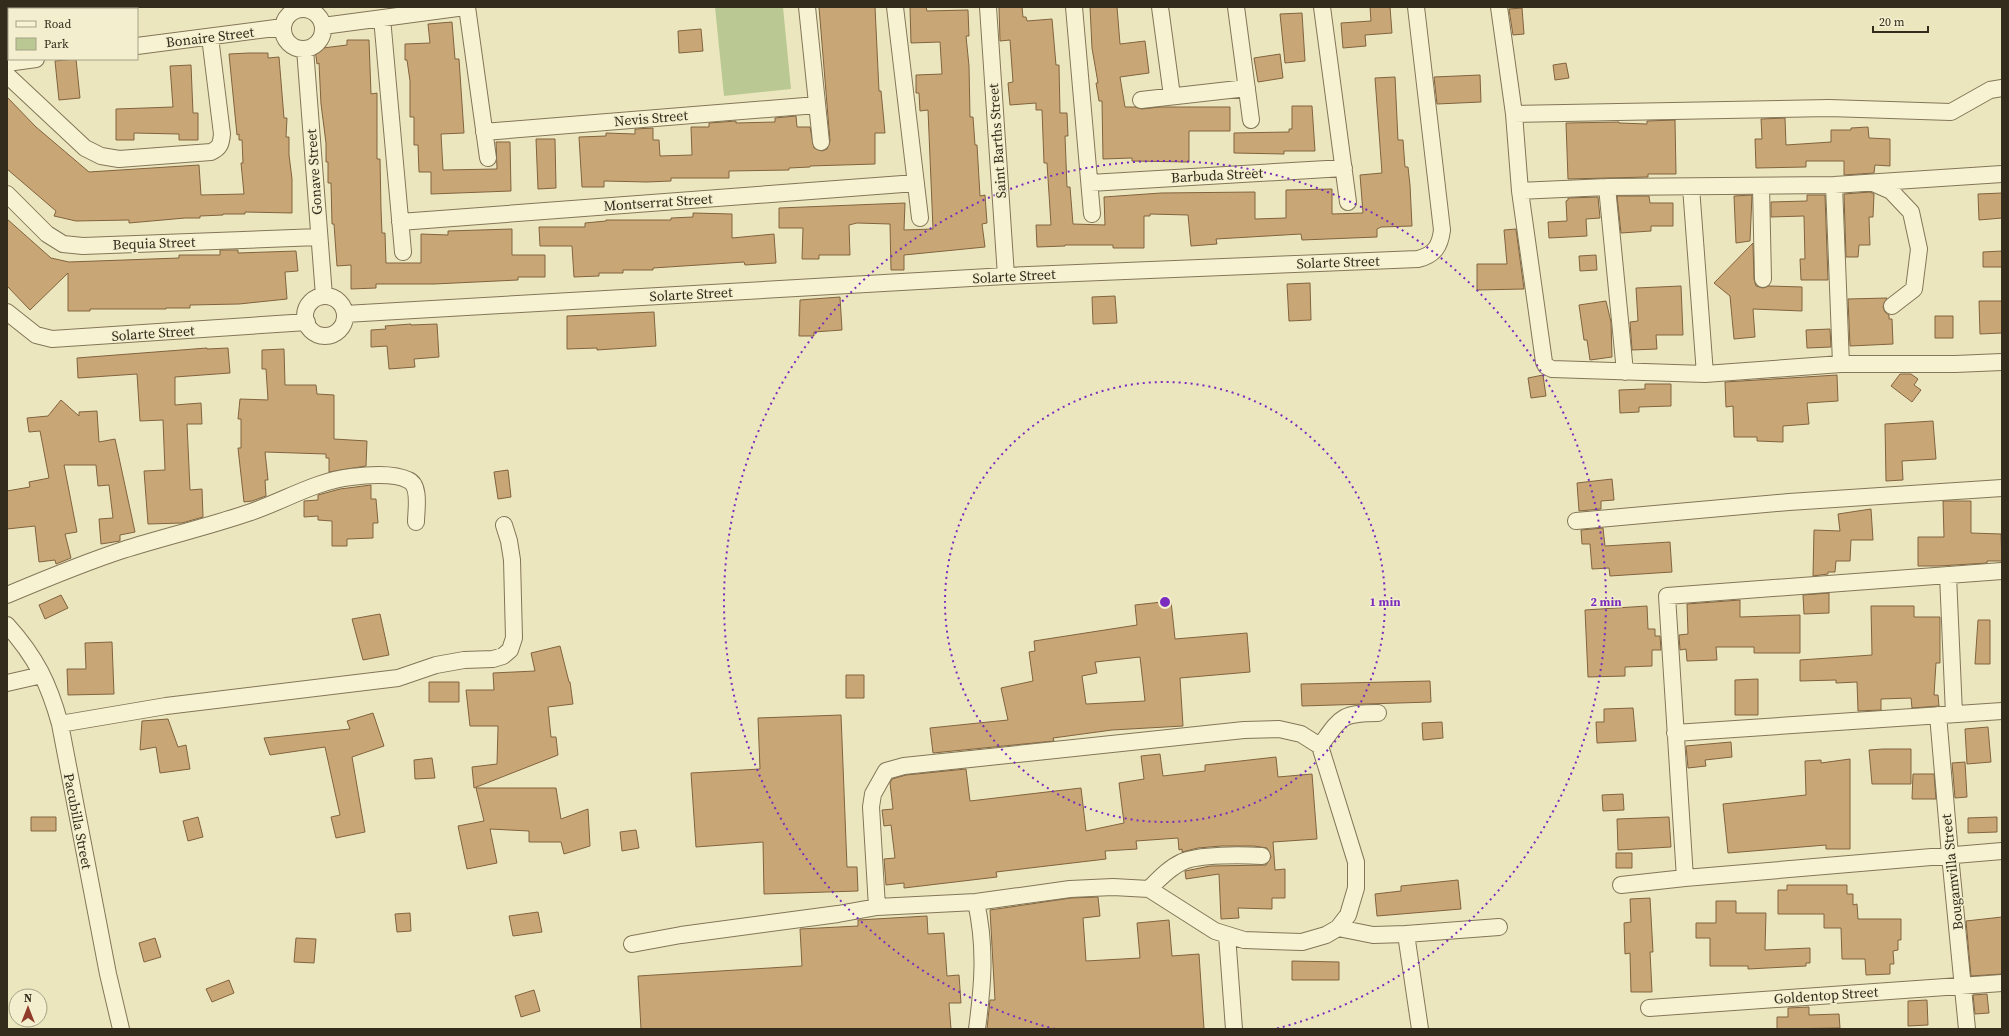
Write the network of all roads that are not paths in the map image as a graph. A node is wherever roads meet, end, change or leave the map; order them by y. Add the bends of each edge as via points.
1 (466, 7) edge
2 (807, 7) edge
3 (895, 7) edge
4 (988, 7) edge
5 (1074, 7) edge
6 (1160, 7) edge
7 (1236, 7) edge
8 (1322, 7) edge
9 (1416, 7) edge
10 (1499, 7) edge
11 (382, 18) junction
12 (322, 26) junction
13 (283, 27) junction
14 (210, 37) junction
15 (138, 46) edge
16 (305, 49) junction
17 (29, 60) edge
18 (7, 63) edge
19 (7, 75) edge
20 (1247, 88) junction
21 (2002, 88) edge
22 (1172, 96) junction
23 (1141, 100) dead end
24 (817, 105) junction
25 (1514, 114) junction
26 (1251, 120) dead end
27 (484, 132) junction
28 (821, 142) dead end
29 (488, 158) dead end
30 (1344, 168) junction
31 (2002, 174) edge
32 (916, 183) junction
33 (1090, 183) junction
34 (1871, 183) junction
35 (1834, 185) junction
36 (1761, 186) junction
37 (1607, 187) junction
38 (1691, 187) junction
39 (1520, 191) junction
40 (7, 194) edge
41 (1348, 202) dead end
42 (1092, 214) dead end
43 (920, 218) dead end
44 (400, 222) junction
45 (320, 237) junction
46 (403, 252) dead end
47 (1006, 276) junction
48 (1763, 279) dead end
49 (324, 296) junction
50 (1892, 306) dead end
51 (7, 312) edge
52 (345, 314) junction
53 (307, 322) junction
54 (2002, 362) edge
55 (1841, 364) junction
56 (1625, 372) junction
57 (1705, 374) junction
58 (2002, 488) edge
59 (416, 522) dead end
60 (1576, 522) dead end
61 (504, 525) dead end
62 (2002, 571) edge
63 (1948, 575) junction
64 (7, 595) edge
65 (7, 625) edge
66 (42, 675) junction
67 (7, 683) edge
68 (2002, 711) edge
69 (1378, 712) dead end
70 (1954, 714) junction
71 (1938, 715) junction
72 (60, 724) junction
73 (1675, 733) junction
74 (1320, 746) junction
75 (2002, 851) edge
76 (1950, 854) junction
77 (1262, 856) dead end
78 (1686, 878) junction
79 (1620, 885) dead end
80 (1149, 889) junction
81 (976, 902) junction
82 (877, 907) junction
83 (1499, 927) dead end
84 (1338, 928) junction
85 (1406, 934) junction
86 (1227, 935) junction
87 (632, 944) dead end
88 (2002, 983) edge
89 (1963, 985) junction
90 (1649, 1008) dead end
91 (121, 1029) edge
92 (977, 1029) edge
93 (1234, 1029) edge
94 (1420, 1029) edge
95 (1967, 1029) edge

1 - 11 street
1 - 27 street
2 - 24 street
3 - 32 street
4 - 47 street, Saint Barths Street
5 - 33 street
6 - 22 street
7 - 20 street
8 - 30 street
9 - 47 street, Solarte Street via 1442,230 1441,243 1436,251 1428,256 1410,259
10 - 25 street
11 - 12 street
11 - 44 street
12 - 13 street via 312,11 299,9 288,15
12 - 16 street via 320,38
13 - 14 street, Bonaire Street
13 - 16 street via 283,33 289,43
14 - 15 street, Bonaire Street
14 - 19 street via 222,134 221,144 211,152 119,159 101,156 85,148
16 - 45 street, Gonave Street
17 - 18 street
20 - 22 street
20 - 26 street
21 - 25 street via 1990,90 1951,112 1829,108
22 - 23 street
24 - 27 street, Nevis Street
24 - 28 street
25 - 39 street
27 - 29 street
30 - 33 street, Barbuda Street
30 - 41 street
31 - 34 street
32 - 43 street
32 - 44 street, Montserrat Street
33 - 42 street
34 - 35 street
34 - 50 street via 1891,191 1911,212 1919,249 1914,289
35 - 36 street
35 - 55 street
36 - 38 street
36 - 48 street
37 - 38 street
37 - 39 street
37 - 56 street
38 - 57 street
39 - 56 street via 1546,366 1552,369
40 - 45 street, Bequia Street via 47,234 63,244 83,246
44 - 46 street
45 - 49 street, Gonave Street
47 - 52 street, Solarte Street
49 - 52 street via 340,302
49 - 53 street via 309,304
51 - 53 street, Solarte Street via 36,335 52,339
52 - 53 street via 341,327 330,334 318,334
54 - 55 street
55 - 57 street
56 - 57 street
58 - 60 street via 1789,502
59 - 64 street via 416,491 414,484 408,479 382,475 350,477 322,484 248,513 122,550
61 - 72 street via 510,541 512,560 514,638 510,650 503,656 436,665 398,678 166,706
62 - 63 street
63 - 70 street
63 - 73 street via 1667,596
65 - 66 street, Pacubilla Street via 32,656
66 - 67 street
66 - 72 street, Pacubilla Street
68 - 70 street
69 - 74 street via 1355,713 1338,721
70 - 71 street
71 - 73 street
71 - 76 street, Bougamvilla Street
72 - 91 street, Pacubilla Street
73 - 78 street
74 - 82 street via 1301,734 1279,729 1244,730 911,766 886,771 873,794 871,807
74 - 84 street via 1356,862 1356,888 1348,915
75 - 76 street
76 - 78 street
76 - 89 street, Bougamvilla Street
77 - 80 street via 1212,856 1183,861
78 - 79 street
80 - 81 street via 1070,889
80 - 86 street via 1197,921
81 - 82 street
81 - 92 street via 982,928 983,952
82 - 87 street
83 - 85 street
84 - 85 street via 1373,935
84 - 86 street via 1326,935 1302,942 1244,940
85 - 94 street
86 - 93 street
88 - 89 street, Goldentop Street
89 - 90 street, Goldentop Street
89 - 95 street, Bougamvilla Street

